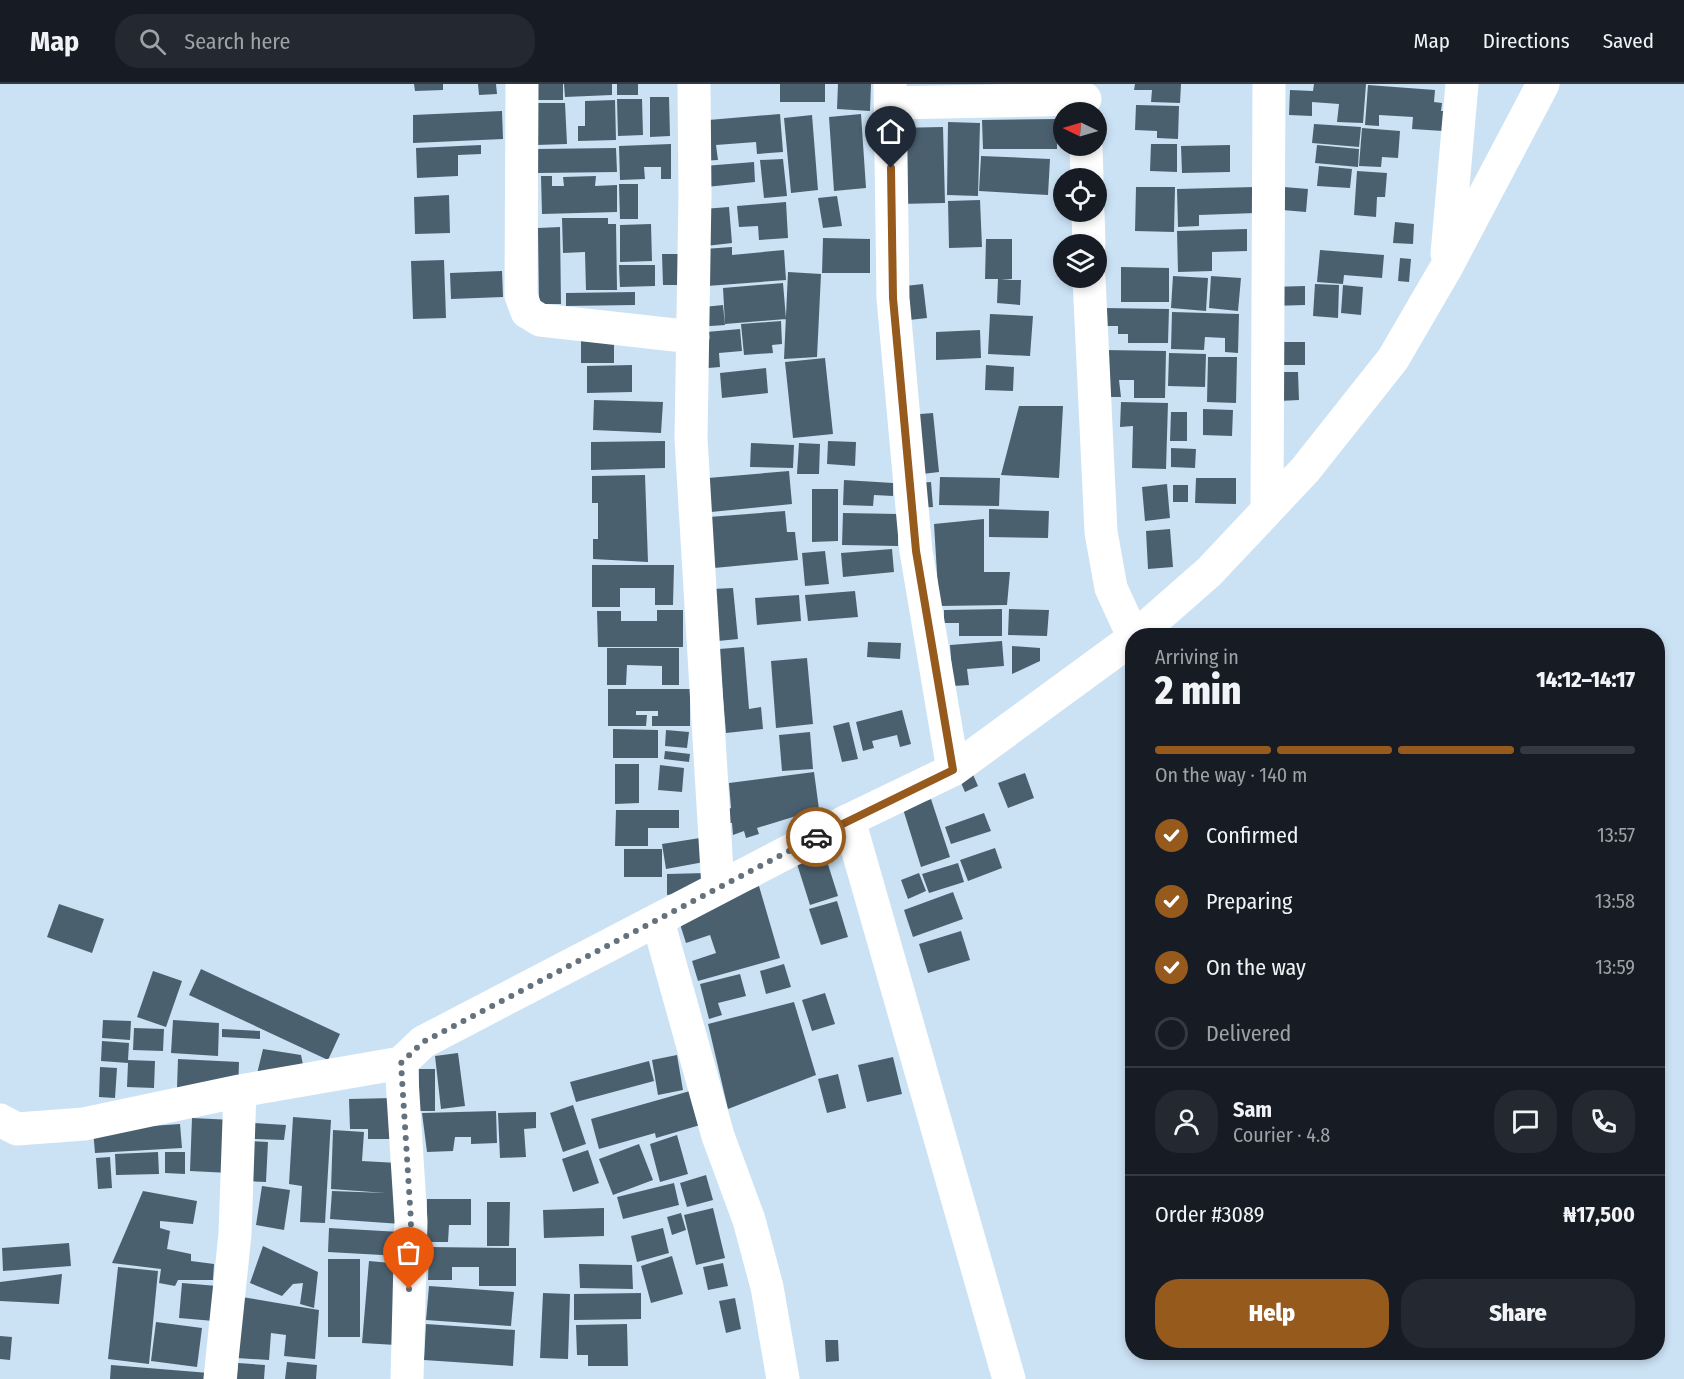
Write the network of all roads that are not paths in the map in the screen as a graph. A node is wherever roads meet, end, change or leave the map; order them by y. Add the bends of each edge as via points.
1 (522, 84) edge
2 (694, 84) edge
3 (1269, 84) edge
4 (1462, 84) edge
5 (1544, 84) edge
6 (890, 93) edge
7 (1085, 99) edge
8 (1446, 268) junction
9 (1089, 288) edge
10 (693, 337) junction
11 (1267, 510) junction
12 (1130, 628) edge
13 (1144, 628) edge
14 (1125, 644) edge
15 (953, 770) junction
16 (849, 820) junction
17 (718, 888) junction
18 (658, 921) junction
19 (401, 1063) junction
20 (240, 1091) junction
21 (9, 1125) edge
22 (220, 1379) edge
23 (407, 1379) edge
24 (783, 1379) edge
25 (1010, 1379) edge

1 - 10 street via 521,296 527,312 540,320
2 - 10 street
3 - 11 street
4 - 8 street
5 - 8 street
6 - 7 street
6 - 15 street via 893,298 916,551
8 - 11 street via 1393,359 1305,470
9 - 12 street via 1101,531 1111,588
10 - 17 street via 691,439
11 - 13 street via 1209,572
14 - 15 street
15 - 16 street
16 - 17 street
16 - 25 street
17 - 18 street
18 - 19 street via 423,1042
18 - 24 street via 718,1136 749,1220
19 - 20 street
19 - 23 street via 411,1221
20 - 21 street via 84,1124
20 - 22 street via 235,1234

